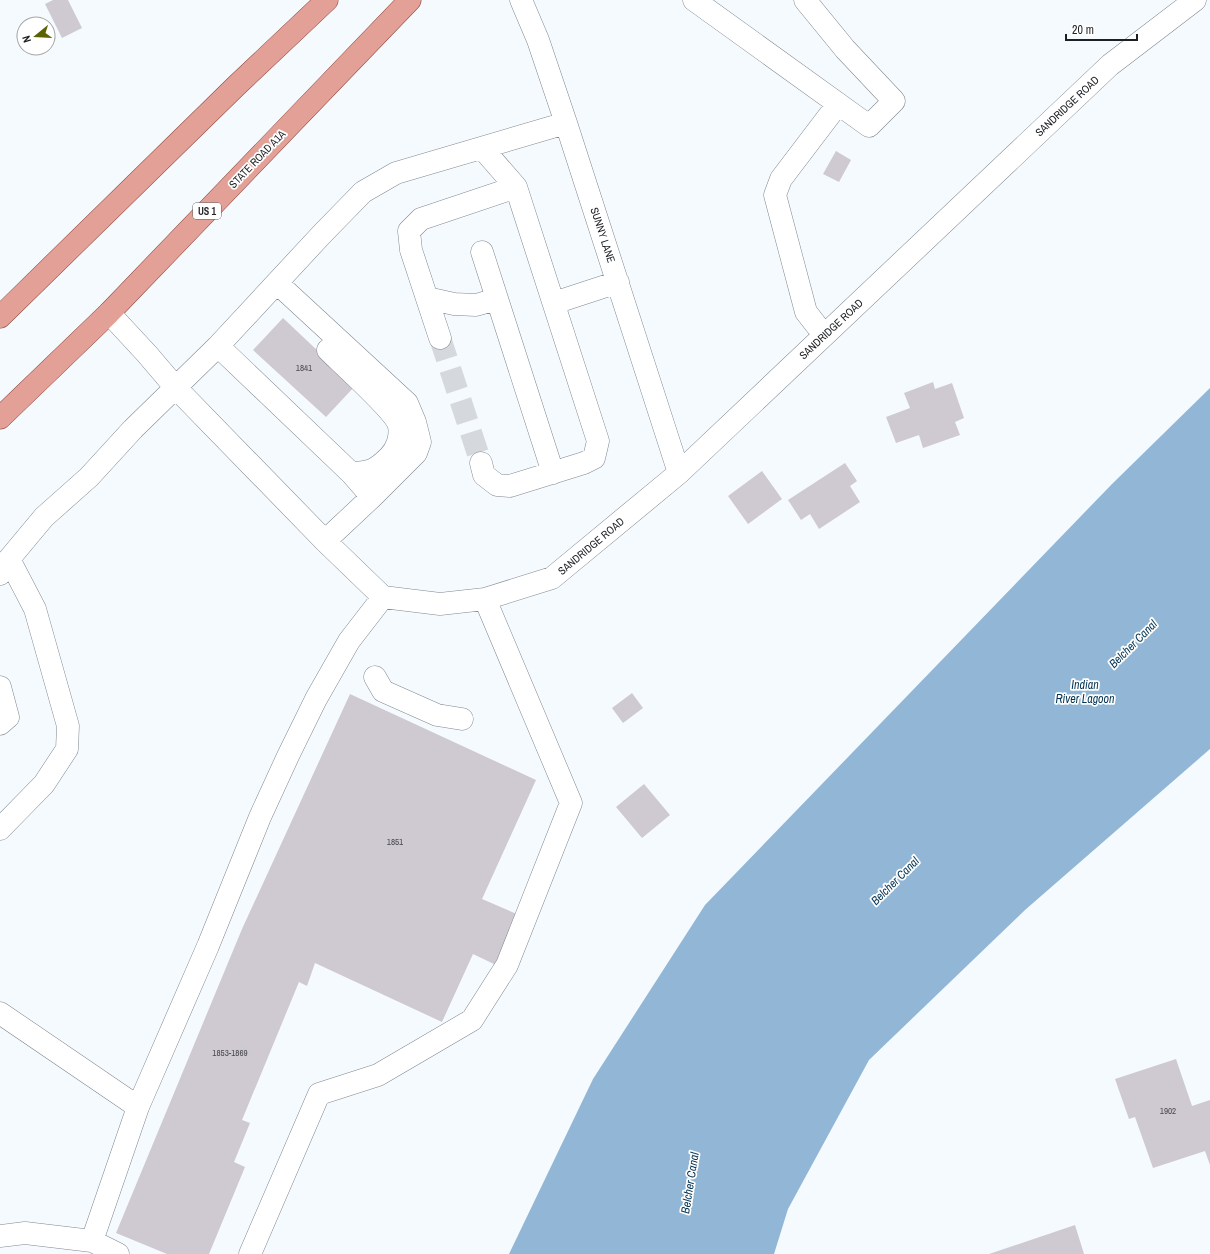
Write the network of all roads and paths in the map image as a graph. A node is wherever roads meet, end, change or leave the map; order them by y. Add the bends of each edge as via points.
1 (327, 0) edge
2 (410, 0) edge
3 (520, 0) edge
4 (694, 0) edge
5 (805, 0) edge
6 (1195, 0) edge
7 (838, 104) junction
8 (566, 123) junction
9 (482, 148) junction
10 (516, 186) junction
11 (482, 252) dead end
12 (618, 282) junction
13 (277, 283) junction
14 (427, 298) junction
15 (497, 298) junction
16 (296, 300) junction
17 (554, 303) junction
18 (109, 313) junction
19 (0, 317) edge
20 (824, 335) junction
21 (440, 338) tunnel mouth
22 (218, 346) junction
23 (176, 388) junction
24 (0, 418) edge
25 (480, 463) tunnel mouth
26 (351, 473) junction
27 (553, 473) junction
28 (679, 473) junction
29 (372, 497) junction
30 (325, 541) junction
31 (4, 567) edge
32 (383, 597) junction
33 (485, 599) junction
34 (375, 677) dead end
35 (0, 688) edge
36 (462, 719) dead end
37 (0, 724) edge
38 (0, 829) edge
39 (3, 1023) edge
40 (138, 1107) junction
41 (0, 1236) edge
42 (92, 1240) junction
43 (118, 1254) edge
44 (250, 1254) edge

1 - 19 main road
2 - 18 main road, STATE ROAD A1A / US 1
3 - 8 street, SUNNY LANE via 538,40
4 - 7 street
5 - 7 street via 845,49 894,101 868,126
6 - 20 street, SANDRIDGE ROAD via 1110,65
7 - 20 street via 781,179 776,195 806,312
8 - 9 street
8 - 12 street, SUNNY LANE
9 - 10 street
9 - 13 street via 396,173 363,192
10 - 14 street via 421,219 409,231 411,250
10 - 17 street
11 - 15 street
12 - 17 street
12 - 28 street, SUNNY LANE
13 - 16 street
13 - 22 street
14 - 15 street via 454,304 476,305
14 - 21 street
15 - 27 street
16 - 26 street via 322,344 387,408 399,425 400,439 391,455 381,465 367,472
16 - 29 street via 407,403 415,422 420,442 416,453
17 - 27 street via 598,441 594,458
18 - 23 street
18 - 24 main road, STATE ROAD A1A / US 1
20 - 28 street, SANDRIDGE ROAD
22 - 23 street
22 - 26 street
23 - 30 street
23 - 31 street via 133,429 89,477 44,517
25 - 27 street via 484,475 497,485 510,486
26 - 29 street
28 - 33 street, SANDRIDGE ROAD via 552,578
29 - 30 street
30 - 32 street
31 - 38 street via 36,609 68,726 67,749 44,784
32 - 33 street, SANDRIDGE ROAD via 440,604
32 - 40 street via 349,642 316,699 288,756
33 - 44 street via 571,803 507,965 472,1020 378,1075 319,1094
34 - 36 street via 383,691 437,715
35 - 37 street via 8,717
39 - 40 street
40 - 42 street
41 - 42 street via 25,1233
42 - 43 street

